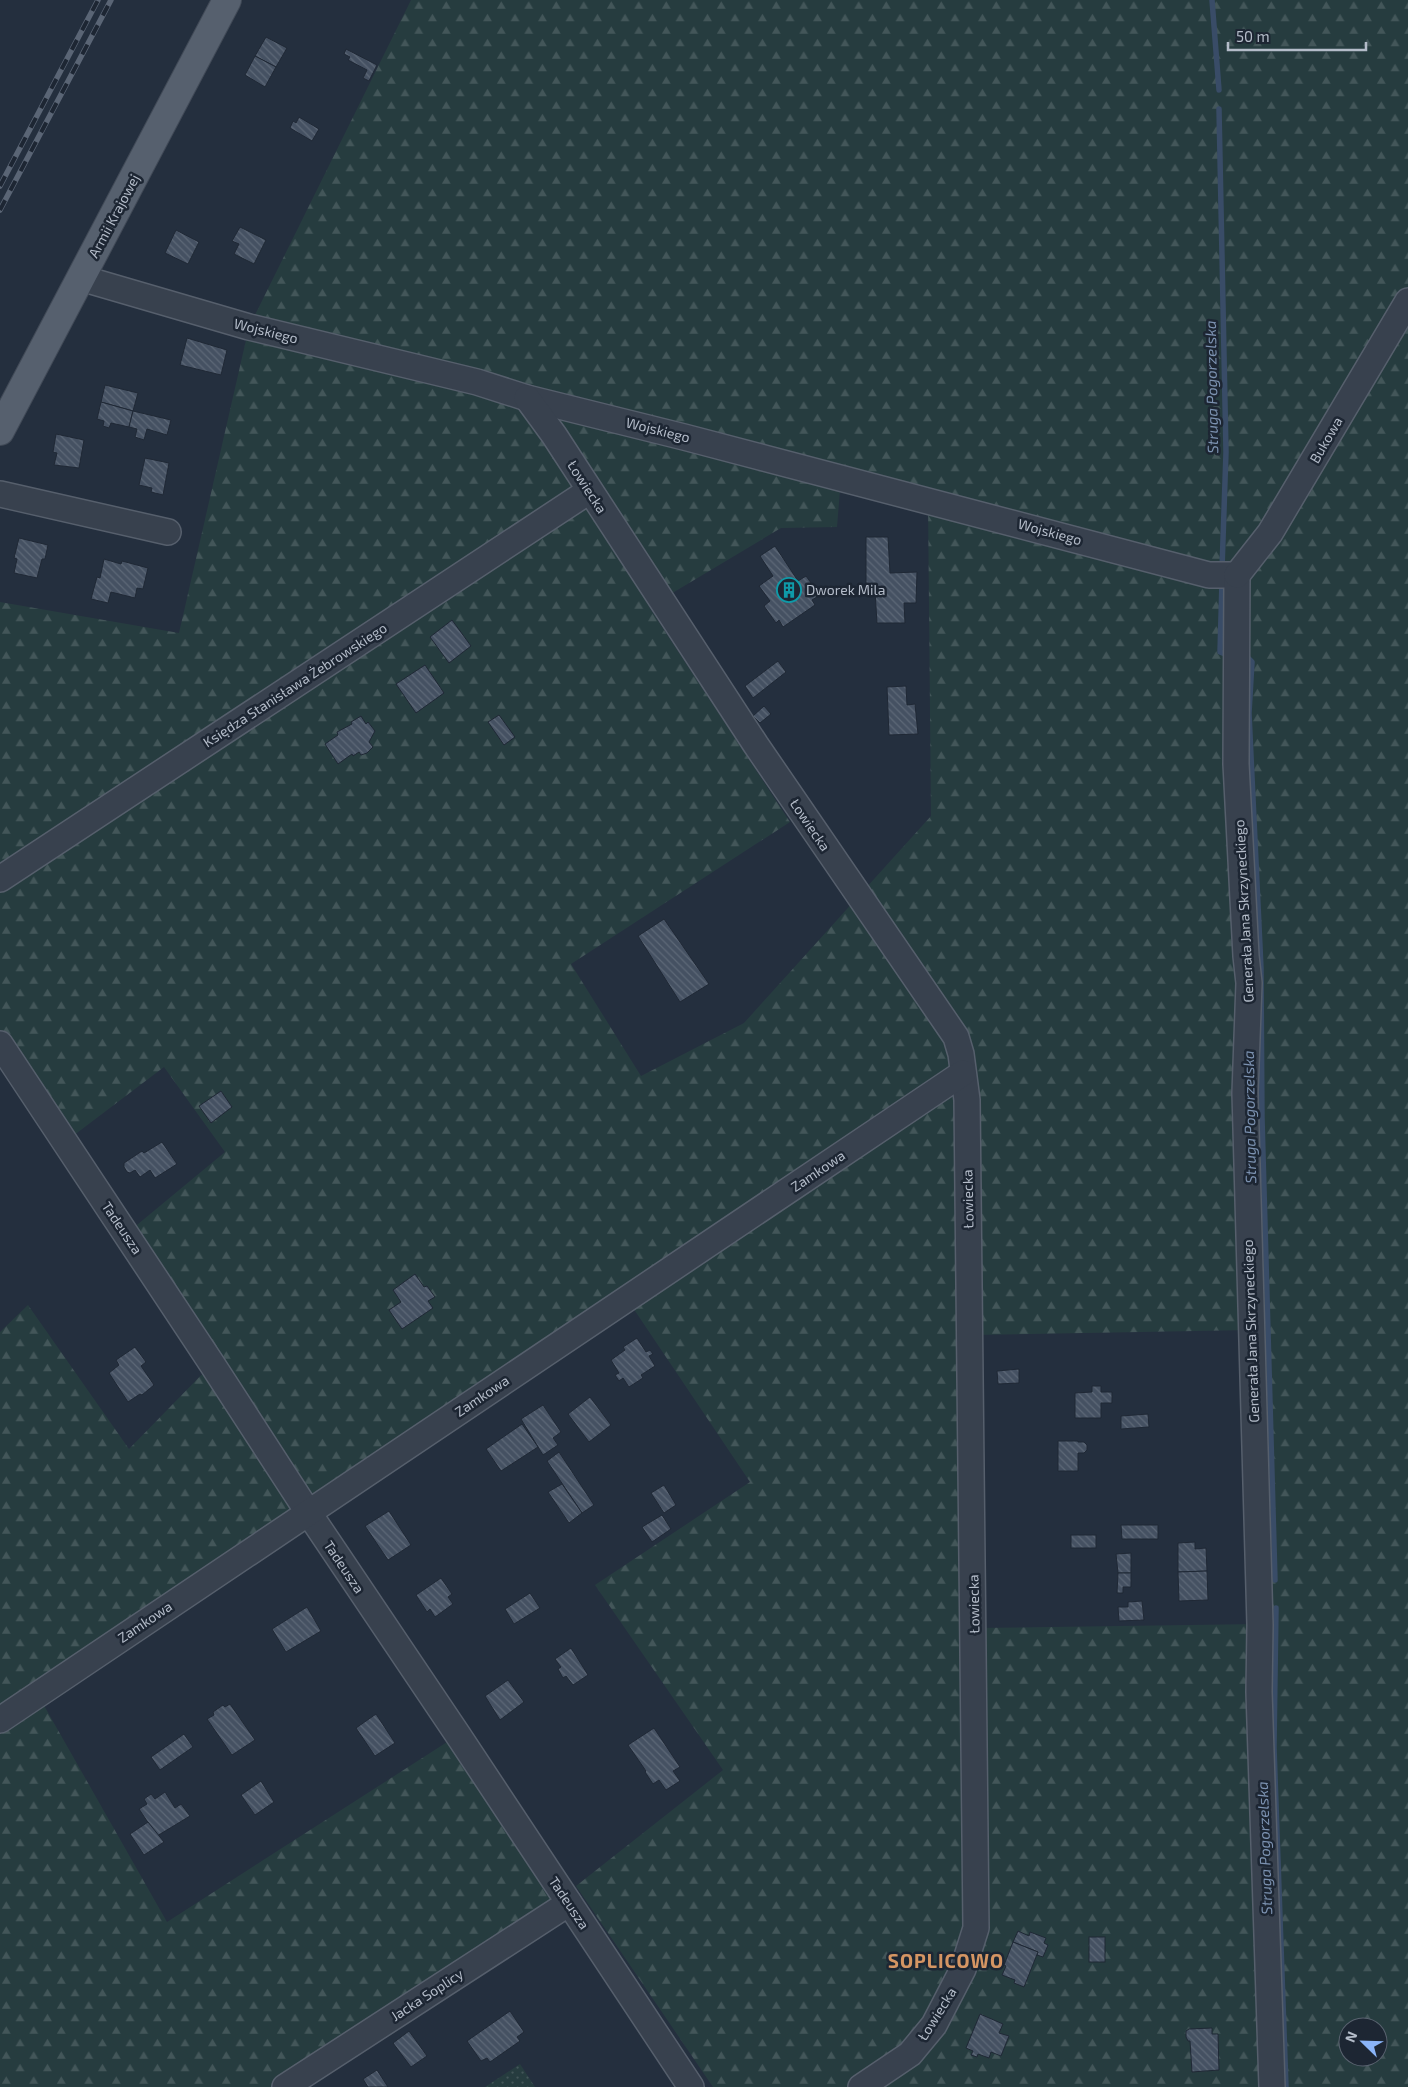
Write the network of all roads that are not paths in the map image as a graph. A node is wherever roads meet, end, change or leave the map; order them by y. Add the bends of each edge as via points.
1 (227, 0) edge
2 (81, 278) junction
3 (1408, 301) edge
4 (527, 398) junction
5 (0, 431) edge
6 (589, 491) junction
7 (0, 494) edge
8 (168, 532) dead end
9 (1224, 575) junction
10 (0, 879) edge
11 (0, 1044) edge
12 (963, 1073) junction
13 (308, 1512) junction
14 (0, 1720) edge
15 (569, 1902) junction
16 (285, 2087) edge
17 (691, 2087) edge
18 (861, 2087) edge
19 (1272, 2087) edge

1 - 2 main road, Armii Krajowej
2 - 4 street, Wojskiego via 249,327 477,382
2 - 5 main road, Armii Krajowej
3 - 9 street, Bukowa via 1270,534
4 - 6 street, Łowiecka
4 - 9 street, Wojskiego
6 - 10 street, Księdza Stanisława Żebrowskiego
6 - 12 street, Łowiecka via 756,746 956,1037
7 - 8 street
9 - 19 street, Generała Jana Skrzyneckiego via 1249,982 1245,1093
11 - 13 street, Tadeusza
12 - 13 street, Zamkowa
12 - 18 street, Łowiecka via 967,1100 976,1928 963,1969 934,2024 910,2054
13 - 14 street, Zamkowa
13 - 15 street, Tadeusza
15 - 16 street, Jacka Soplicy
15 - 17 street, Tadeusza

